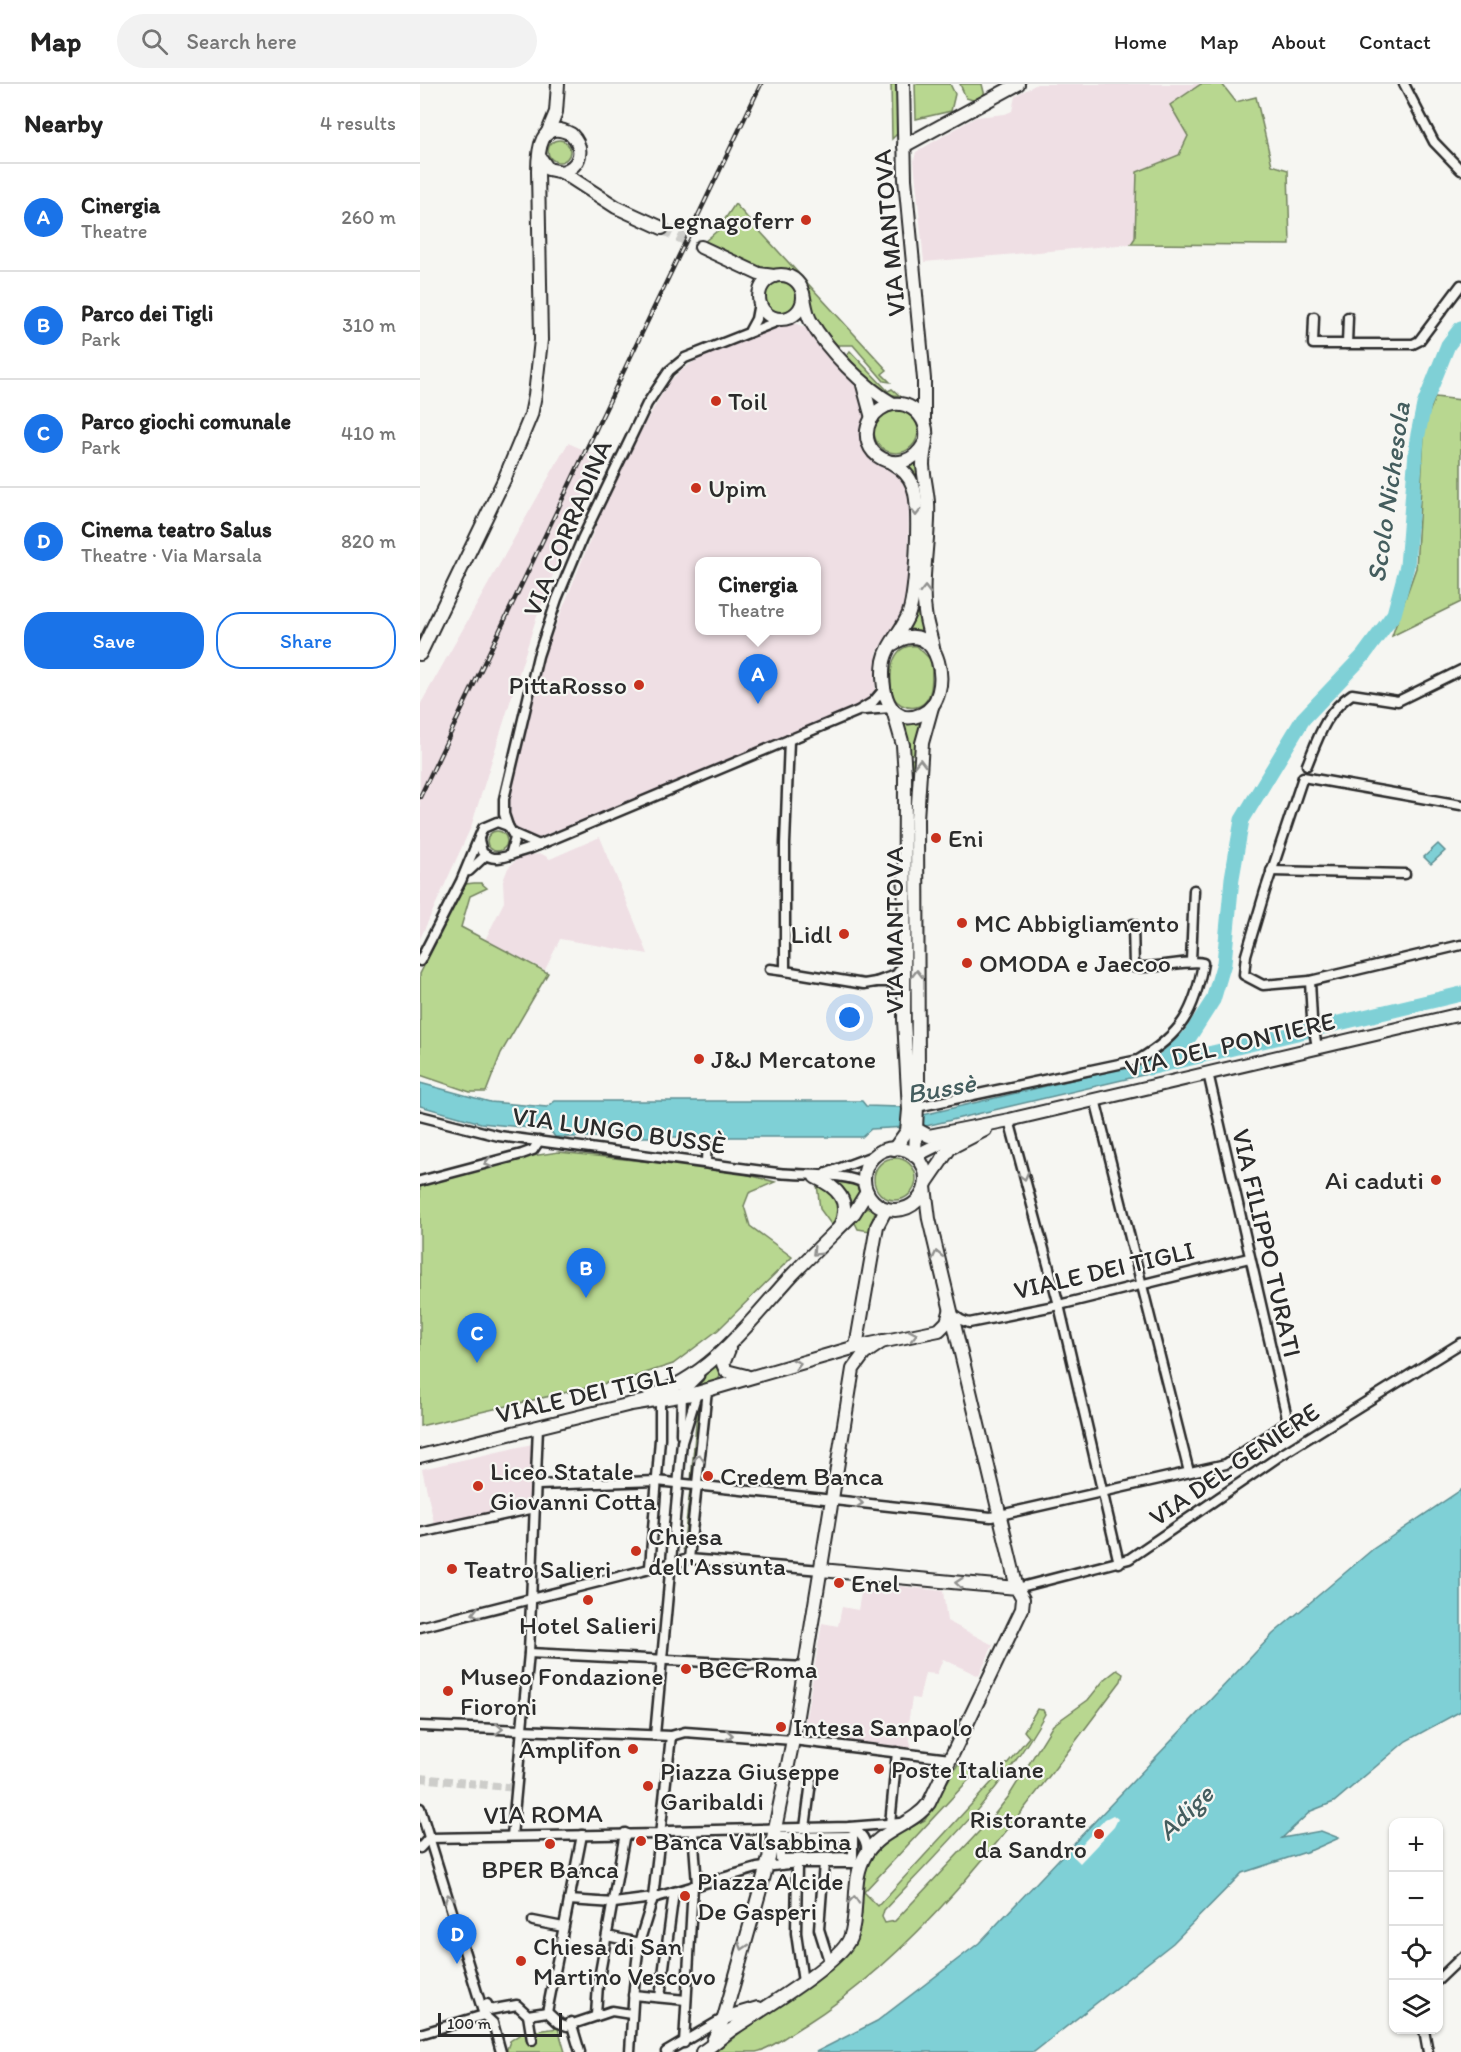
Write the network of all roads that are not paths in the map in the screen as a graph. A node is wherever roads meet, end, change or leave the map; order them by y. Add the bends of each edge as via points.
1 (903, 84) edge
2 (1018, 84) edge
3 (1404, 84) edge
4 (558, 89) edge
5 (547, 134) junction
6 (571, 134) junction
7 (904, 146) junction
8 (538, 156) junction
9 (578, 159) junction
10 (1461, 170) edge
11 (560, 172) junction
12 (593, 191) junction
13 (540, 196) junction
14 (662, 228) tunnel mouth
15 (700, 247) tunnel mouth
16 (740, 266) junction
17 (774, 276) junction
18 (1461, 285) edge
19 (803, 293) junction
20 (759, 298) junction
21 (1314, 317) dead end
22 (1348, 317) dead end
23 (785, 319) junction
24 (750, 330) junction
25 (819, 332) junction
26 (1347, 344) junction
27 (924, 379) junction
28 (863, 384) junction
29 (897, 404) junction
30 (872, 418) junction
31 (924, 423) junction
32 (924, 444) junction
33 (892, 463) junction
34 (893, 644) junction
35 (933, 648) junction
36 (420, 654) edge
37 (1461, 670) edge
38 (884, 689) junction
39 (932, 707) junction
40 (892, 709) junction
41 (858, 711) junction
42 (789, 740) junction
43 (1307, 765) dead end
44 (504, 799) junction
45 (1461, 805) edge
46 (487, 825) junction
47 (508, 826) junction
48 (514, 834) junction
49 (479, 840) junction
50 (539, 845) junction
51 (511, 852) junction
52 (486, 855) junction
53 (1271, 871) junction
54 (1405, 874) dead end
55 (461, 881) junction
56 (1194, 890) dead end
57 (1133, 924) dead end
58 (1461, 945) edge
59 (420, 961) edge
60 (1191, 961) junction
61 (904, 964) junction
62 (770, 969) dead end
63 (785, 971) junction
64 (1310, 981) junction
65 (876, 982) junction
66 (904, 992) junction
67 (1461, 1014) edge
68 (1316, 1043) junction
69 (1208, 1073) junction
70 (1095, 1099) junction
71 (914, 1110) junction
72 (420, 1116) edge
73 (1009, 1120) junction
74 (975, 1127) junction
75 (911, 1130) junction
76 (707, 1139) dead end
77 (539, 1141) junction
78 (894, 1149) junction
79 (878, 1154) junction
80 (915, 1156) junction
81 (706, 1162) junction
82 (815, 1177) junction
83 (420, 1181) edge
84 (925, 1185) junction
85 (866, 1188) junction
86 (886, 1209) junction
87 (839, 1228) junction
88 (1250, 1258) junction
89 (1141, 1285) junction
90 (1059, 1305) junction
91 (950, 1312) junction
92 (969, 1323) junction
93 (943, 1329) junction
94 (956, 1338) junction
95 (883, 1341) junction
96 (732, 1342) junction
97 (1461, 1343) edge
98 (856, 1347) junction
99 (837, 1354) junction
100 (711, 1362) junction
101 (853, 1369) junction
102 (761, 1374) junction
103 (702, 1392) junction
104 (682, 1396) junction
105 (660, 1401) junction
106 (631, 1404) junction
107 (538, 1427) junction
108 (682, 1440) junction
109 (420, 1456) edge
110 (1189, 1472) junction
111 (657, 1481) junction
112 (678, 1483) junction
113 (537, 1485) junction
114 (696, 1486) junction
115 (1102, 1491) junction
116 (833, 1500) junction
117 (535, 1508) junction
118 (999, 1516) junction
119 (420, 1533) edge
120 (689, 1558) junction
121 (670, 1563) junction
122 (1119, 1563) junction
123 (650, 1567) junction
124 (821, 1570) junction
125 (1017, 1588) junction
126 (531, 1599) junction
127 (420, 1627) edge
128 (530, 1653) junction
129 (662, 1660) junction
130 (806, 1667) junction
131 (420, 1726) edge
132 (522, 1730) junction
133 (655, 1735) junction
134 (671, 1736) junction
135 (793, 1740) junction
136 (897, 1752) junction
137 (950, 1759) junction
138 (812, 1782) dead end
139 (420, 1808) edge
140 (914, 1819) junction
141 (879, 1824) junction
142 (890, 1824) junction
143 (805, 1828) junction
144 (774, 1829) junction
145 (693, 1831) junction
146 (851, 1832) junction
147 (625, 1833) junction
148 (658, 1834) junction
149 (582, 1835) junction
150 (512, 1836) junction
151 (429, 1838) junction
152 (420, 1848) edge
153 (867, 1854) junction
154 (797, 1863) junction
155 (824, 1863) junction
156 (766, 1868) junction
157 (695, 1885) junction
158 (674, 1892) junction
159 (653, 1898) junction
160 (569, 1900) junction
161 (614, 1903) junction
162 (532, 1921) dead end
163 (563, 1927) junction
164 (607, 1936) junction
165 (639, 1943) junction
166 (1461, 1958) edge
167 (829, 1960) junction
168 (1443, 1975) edge
169 (802, 1982) junction
170 (633, 1995) junction
171 (660, 1997) junction
172 (686, 2000) junction
173 (487, 2004) dead end
174 (769, 2004) junction
175 (547, 2012) junction
176 (631, 2014) junction
177 (484, 2015) junction
178 (528, 2015) junction
179 (596, 2015) junction
180 (724, 2018) junction
181 (571, 2022) junction
182 (420, 2034) edge
183 (1425, 2034) edge
184 (532, 2040) dead end
185 (684, 2043) junction
186 (705, 2050) edge
187 (501, 2052) edge
188 (580, 2052) edge
189 (630, 2052) edge
190 (666, 2052) edge
191 (1428, 2052) edge

1 - 7 main road, VIA MANTOVA
2 - 7 main road
3 - 10 street via 1434,142
4 - 5 main road via 556,112
4 - 6 main road via 561,111
5 - 6 main road via 557,130
5 - 8 main road via 540,141
6 - 9 main road via 579,146
7 - 27 main road, VIA MANTOVA
8 - 11 main road via 543,166
8 - 13 main road
9 - 11 main road via 572,168
9 - 12 main road
11 - 12 main road
11 - 13 main road
12 - 14 main road via 616,207
13 - 36 main road via 541,340 531,415 500,490
15 - 16 main road
16 - 17 main road
16 - 20 main road via 753,278
17 - 19 main road via 795,280
17 - 20 main road via 764,283
18 - 26 street via 1419,341
19 - 23 main road via 802,305
19 - 25 main road via 807,314
20 - 23 main road via 767,315
20 - 24 street
21 - 26 street via 1313,344
22 - 26 street
23 - 24 street, VIA CORRADINA
23 - 25 main road via 808,324
24 - 44 street, VIA CORRADINA via 684,358 669,371 638,422 557,599 538,656
25 - 28 main road
27 - 29 main road via 918,393
27 - 31 main road, VIA MANTOVA
28 - 29 main road
28 - 30 main road
29 - 30 main road via 881,409
29 - 31 main road via 912,408
30 - 33 main road, VIA MANTOVA via 867,434 872,450
31 - 32 main road, VIA MANTOVA
32 - 33 main road via 908,461
35 -> 32 main road, VIA MANTOVA via 924,611 928,503
33 -> 34 main road, VIA MANTOVA via 908,475 914,488 916,522 911,604
34 - 35 main road via 914,638
34 - 38 main road, VIA MANTOVA via 884,662
35 - 39 main road, VIA MANTOVA via 938,657 939,682
37 - 43 street via 1398,701 1352,694 1339,702 1324,723
38 - 40 main road, VIA MANTOVA
38 - 41 street
39 - 40 main road via 912,716
71 -> 39 main road, VIA MANTOVA via 918,819 922,743
40 - 41 street
40 - 61 main road, VIA MANTOVA via 903,745 905,776
41 - 42 street
42 - 50 street
42 - 63 street
44 - 46 street, VIA CORRADINA
44 - 47 street, VIA CORRADINA
45 - 53 street via 1303,777
46 - 47 street via 497,822
46 - 49 street
47 - 48 street
48 - 50 street
48 - 51 street
49 - 52 street
49 - 55 street
50 - 51 street
51 - 52 street via 497,859
52 - 55 street
53 - 54 street
53 - 64 street via 1246,955 1244,975 1263,985
55 - 59 street
56 - 60 street
57 - 60 street via 1134,967
58 - 64 street
60 - 71 street via 1203,963 1199,990 1185,1021 1162,1046 1138,1060
61 - 65 street via 896,975
61 - 66 main road, VIA MANTOVA
62 - 63 street
63 - 65 street via 864,984
64 - 68 street
65 - 66 street via 891,982
66 - 71 main road, VIA MANTOVA
67 - 68 main road, VIA DEL PONTIERE
68 - 69 main road, VIA DEL PONTIERE
69 - 70 main road, VIA DEL PONTIERE
69 - 88 street, VIA FILIPPO TURATI
70 - 73 main road, VIA DEL PONTIERE
70 - 89 street
71 - 75 main road, VIA MANTOVA
72 - 77 street, VIA LUNGO BUSSÈ via 498,1136
73 - 74 main road, VIA DEL PONTIERE
73 - 84 main road, VIA DEL PONTIERE via 950,1148
73 -> 90 street
74 - 75 main road, VIA DEL PONTIERE via 929,1136
74 - 80 main road, VIA DEL PONTIERE
75 - 78 main road
75 - 80 main road, VIA MANTOVA
76 - 81 street
77 - 81 street, VIA LUNGO BUSSÈ
77 -> 83 street via 533,1150 522,1154
78 - 79 main road
78 - 80 main road
79 - 82 street, VIA LUNGO BUSSÈ
79 - 85 main road via 866,1171
80 - 84 main road via 923,1166
81 - 82 street, VIA LUNGO BUSSÈ
82 - 85 street, VIA LUNGO BUSSÈ via 846,1175
82 - 87 main road via 833,1186 842,1197 844,1212
84 - 86 main road via 913,1204 904,1209
91 -> 84 main road
85 - 86 main road via 876,1203
85 - 87 main road via 859,1207
86 - 98 main road via 877,1226
87 -> 96 main road
88 - 89 street, VIALE DEI TIGLI
88 - 110 street, VIA FILIPPO TURATI via 1288,1422 1226,1464
89 - 90 street, VIALE DEI TIGLI
89 - 110 street
90 - 92 street, VIALE DEI TIGLI
90 - 115 street
91 - 92 street
91 - 93 main road
91 - 94 main road
92 - 94 street
93 - 94 main road
95 -> 93 main road, VIALE DEI TIGLI
94 - 118 main road
95 - 98 main road, VIALE DEI TIGLI
95 - 101 main road via 864,1354
96 - 100 main road
96 - 102 main road, VIALE DEI TIGLI via 723,1364 726,1371 737,1376
97 - 122 street, VIA DEL GENIERE via 1288,1450
98 - 99 main road, VIALE DEI TIGLI
99 - 101 main road via 852,1361
102 -> 99 main road, VIALE DEI TIGLI
100 - 104 street
100 - 106 main road via 667,1390
101 - 116 main road
102 - 103 main road, VIALE DEI TIGLI
103 - 104 main road, VIALE DEI TIGLI
103 - 108 street
114 -> 103 street
104 - 105 main road, VIALE DEI TIGLI
104 - 108 street
105 - 106 main road, VIALE DEI TIGLI
105 - 111 street
106 - 107 main road, VIALE DEI TIGLI
107 - 109 main road, VIALE DEI TIGLI
107 - 113 street
108 - 112 street
110 - 115 street
111 - 112 street
111 - 113 street
111 - 123 street
112 - 114 street
112 - 121 street
113 - 117 street
114 - 116 street
114 - 120 street
115 - 118 street
115 - 122 street
116 -> 118 street
116 - 124 main road
117 - 119 street
117 - 126 street
118 - 125 main road
120 - 121 street
120 - 124 street
121 - 123 street
121 - 129 street
122 - 125 street, VIA DEL GENIERE
123 - 126 street
125 -> 124 main road
124 - 130 main road
125 - 137 main road via 1015,1610
126 -> 127 street
126 - 128 street
128 - 129 street
128 - 132 street
129 - 130 street
129 - 133 street
130 - 135 main road
131 -> 132 street
132 - 133 street
132 - 150 street
133 - 134 street
134 -> 135 street via 685,1732
134 - 148 street
135 - 136 street
135 - 144 main road
136 - 137 street
136 - 142 street
137 - 140 main road via 929,1803
138 - 143 street
139 - 151 street
140 - 142 street
140 - 153 main road
141 - 142 street
141 - 146 street
141 - 153 street
143 - 144 street, VIA ROMA
143 - 146 street, VIA ROMA
144 - 145 street, VIA ROMA
144 - 156 main road
145 - 148 street, VIA ROMA
145 - 157 street
146 - 146 street via 853,1857 780,1859 780,1837
146 - 153 street via 863,1838
147 - 148 street, VIA ROMA
147 - 149 street, VIA ROMA
147 - 161 street
148 - 159 street
149 - 150 street, VIA ROMA
149 - 160 street
150 - 151 street, VIA ROMA
151 - 152 street
177 -> 151 street
153 - 155 street
167 -> 153 main road via 850,1938
154 - 155 street
154 - 156 street
154 - 169 street via 796,1933
155 - 167 street via 819,1929
156 - 157 street
156 -> 180 main road
157 - 158 street
157 - 172 street
158 - 159 street
158 - 171 street
159 - 161 street
159 - 165 street
160 - 161 street
160 - 163 street
161 - 164 street
162 - 163 street
163 - 175 street
164 - 165 street
164 - 179 street
165 - 170 street
166 - 168 street
167 - 169 main road
169 - 174 main road
170 - 171 street
170 - 176 street
171 - 172 street
172 - 185 street
173 - 178 street via 489,2010 517,2005
174 - 180 main road
174 - 186 main road
175 - 178 street
175 - 181 street via 560,2024 567,2026
176 - 179 street via 612,2011
176 - 189 street
177 - 182 street
177 - 187 street via 493,2023
178 - 184 street
179 - 181 street
180 - 185 street
180 - 186 main road
181 - 188 street
183 - 191 street
185 - 190 street

